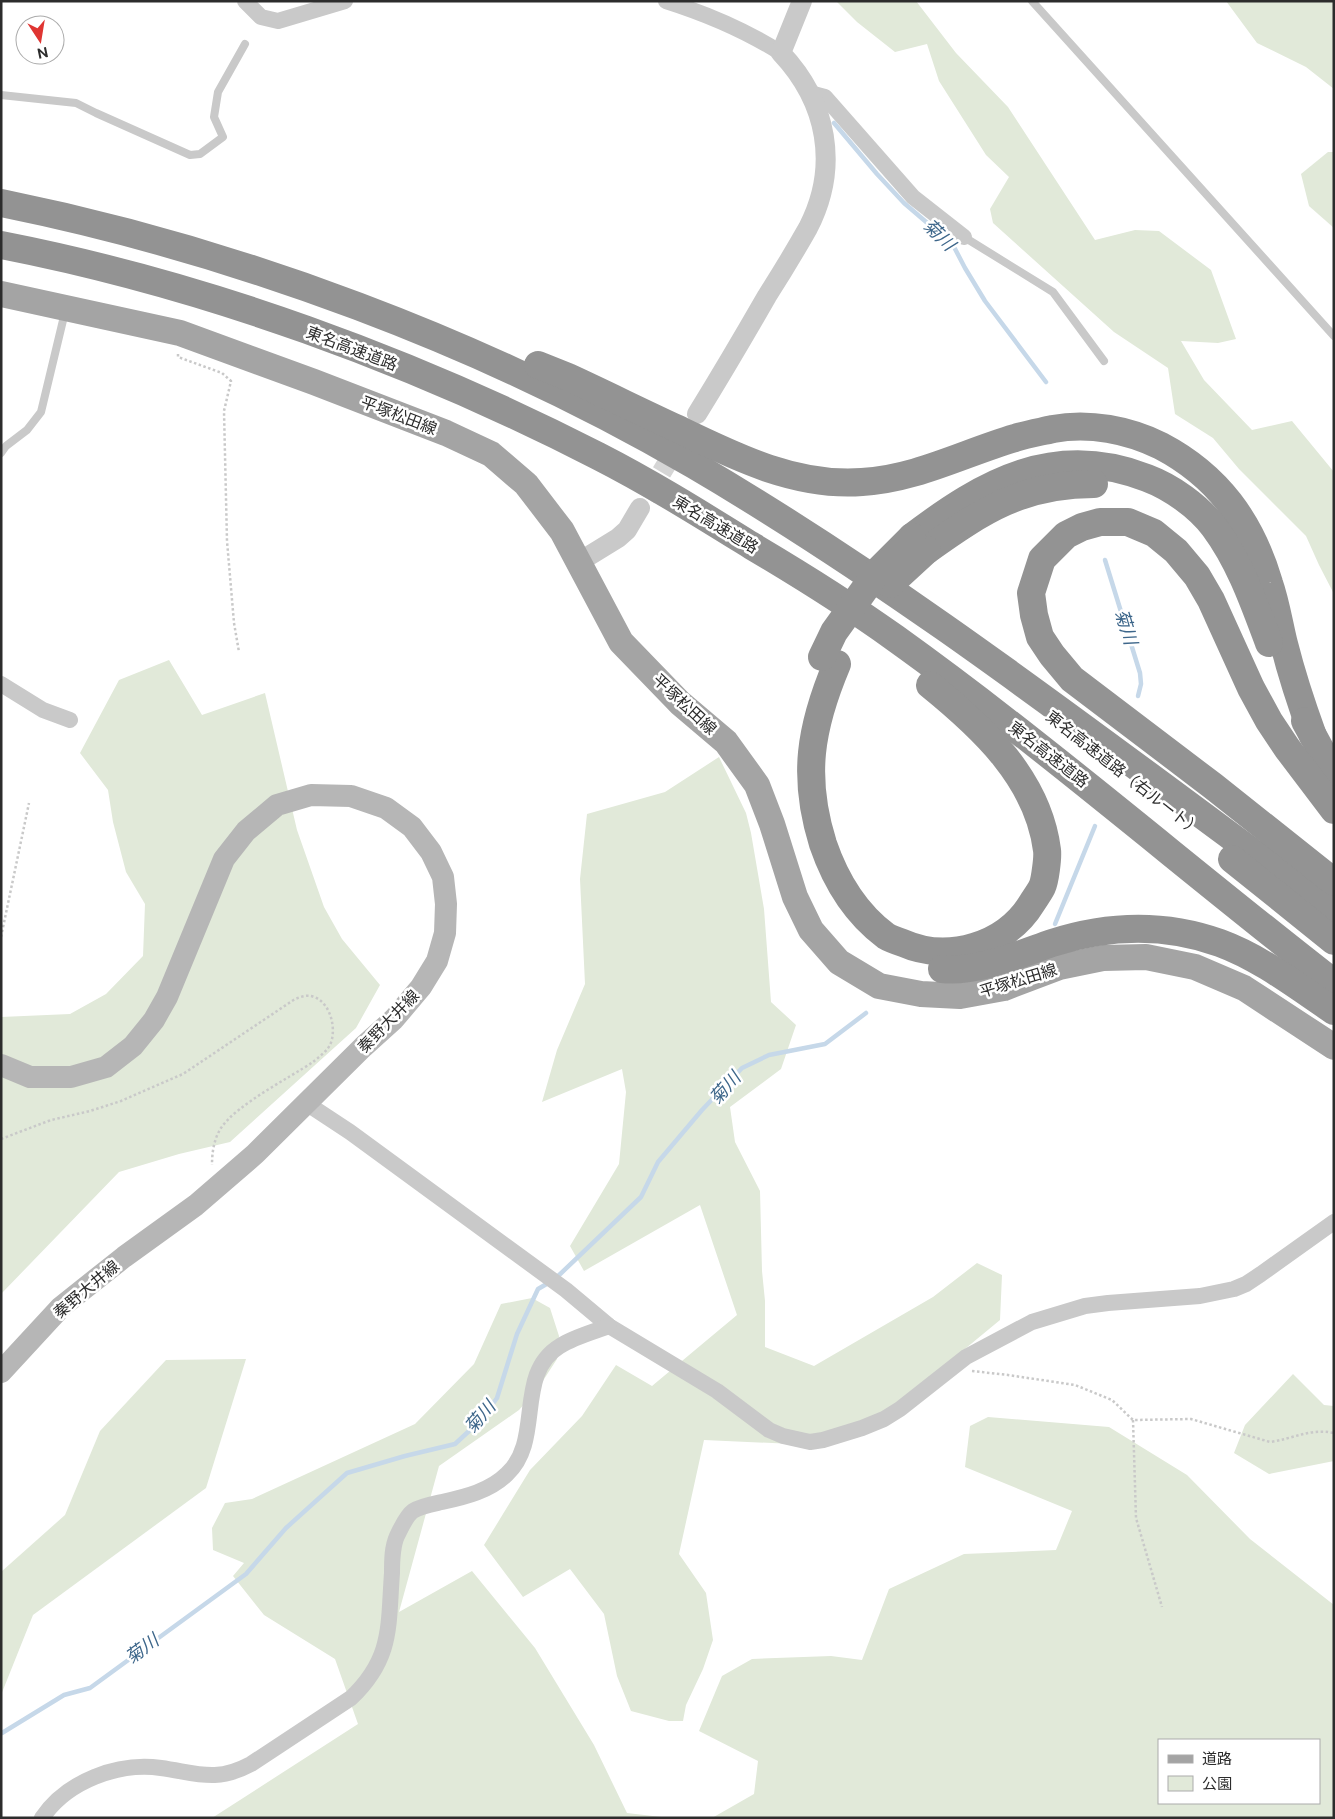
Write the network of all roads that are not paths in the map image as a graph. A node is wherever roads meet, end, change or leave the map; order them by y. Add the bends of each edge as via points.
1 (245, 1) edge
2 (345, 1) edge
3 (666, 1) edge
4 (802, 1) edge
5 (1032, 1) edge
6 (244, 44) dead end
7 (781, 53) junction
8 (810, 93) junction
9 (1, 95) edge
10 (1, 203) edge
11 (964, 237) joint
12 (1, 245) edge
13 (1, 294) edge
14 (66, 308) junction
15 (382, 316) junction
16 (1334, 336) edge
17 (1104, 361) dead end
18 (697, 414) dead end
19 (1, 453) edge
20 (672, 496) junction
21 (640, 508) tunnel mouth
22 (920, 543) junction
23 (579, 562) junction
24 (914, 606) junction
25 (830, 660) junction
26 (1, 684) edge
27 (70, 720) dead end
28 (1313, 736) junction
29 (1326, 781) edge
30 (1334, 810) edge
31 (1334, 882) edge
32 (1334, 912) edge
33 (1334, 941) edge
34 (1334, 983) edge
35 (1334, 1012) edge
36 (1334, 1047) edge
37 (1, 1065) edge
38 (306, 1104) junction
39 (1334, 1222) edge
40 (609, 1326) junction
41 (1, 1372) edge
42 (42, 1818) edge

1 - 2 street via 261,17 278,21
3 - 7 street via 719,20
4 - 7 street
5 - 16 lane
6 - 9 lane via 218,92 214,117 223,137 200,154 190,155 76,102
7 - 8 street via 795,68
8 - 11 street via 825,97 913,197
8 - 18 street via 823,127 826,156 818,202 808,226
10 - 15 highway via 163,242 272,276
11 - 17 lane via 1053,292
12 - 20 highway, 東名高速道路 via 148,280 310,332 435,380 520,418
13 - 14 main road, 平塚松田線
14 - 19 lane via 42,412 28,430
14 - 23 main road, 平塚松田線 via 180,333 446,433 491,454 526,484 562,531
15 - 24 highway via 541,384 690,463 819,542
15 - 28 highway via 463,337 509,354 568,377 750,462 789,476 824,482 862,482 910,474 1016,437 1057,428 1097,427 1143,437 1178,455 1210,480 1231,503 1247,528 1270,584 1296,687
20 - 25 highway via 748,556 870,640 956,705 1010,763 1027,790 1048,852 1043,886 1026,913 1003,934 978,946 949,952 915,948 886,936 854,906 830,866 816,819 811,780 816,723
20 - 34 highway, 東名高速道路 via 805,578 956,682 1033,740
21 - 23 street via 627,530 618,538
22 - 25 highway, bridge via 849,641
22 - 28 highway via 947,510 986,487 1038,469 1098,465 1159,483 1185,499 1213,525 1232,556 1245,579 1277,663
22 - 29 highway via 960,526 994,506 1042,488 1096,484 1124,488 1153,501 1178,517 1199,537 1218,565 1234,597 1260,674 1293,744
23 - 36 main road, 平塚松田線 via 621,642 680,703 726,742 757,786 795,897 811,930 839,962 879,986 921,994 960,996 1004,988 1059,967 1103,958 1146,957 1195,966 1244,988
24 - 32 highway
24 - 33 highway, 東名高速道路（右ルート）
25 - 35 highway via 809,688 795,750 794,780 799,824 815,875 841,916 878,951 911,966 951,970 992,962 1096,932 1138,927 1180,931 1221,943 1255,960
26 - 27 street via 43,710
28 - 29 highway
29 - 30 highway
29 - 31 highway via 1287,748 1251,688 1211,600 1176,550 1154,533 1128,522 1100,522 1066,536 1042,559 1031,593 1034,615 1040,637 1072,679
37 - 38 main road, 秦野大井線 via 30,1077 71,1077 106,1067 132,1046 154,1020 167,997 224,859 246,831 277,804 311,795 351,796 386,808 412,827 430,852 443,878 445,933 436,961 421,987 394,1019
38 - 40 street via 350,1132 559,1285
38 - 41 main road, 秦野大井線 via 196,1205 61,1307
39 - 40 street via 1261,1274 1234,1289 1200,1296 1108,1303 1032,1322 966,1357 884,1419 810,1442 769,1430 717,1391
40 - 42 street via 560,1346 546,1357 532,1388 521,1456 507,1474 475,1494 425,1506 407,1517 396,1538 385,1648 362,1688 351,1698 237,1772 213,1776 139,1766 116,1770 61,1796

